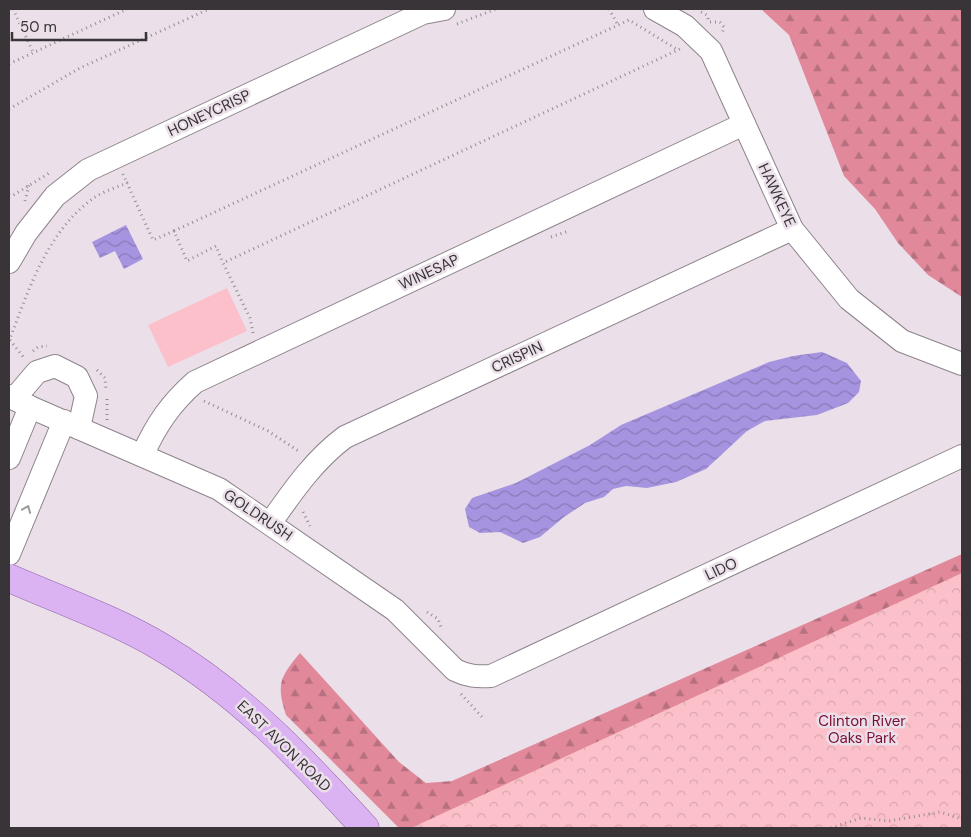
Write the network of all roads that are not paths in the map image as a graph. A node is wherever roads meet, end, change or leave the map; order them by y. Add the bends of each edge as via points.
1 (444, 9) edge
2 (655, 9) edge
3 (744, 124) junction
4 (17, 227) edge
5 (792, 228) junction
6 (9, 262) edge
7 (962, 364) edge
8 (17, 401) edge
9 (72, 424) junction
10 (143, 454) junction
11 (962, 456) edge
12 (9, 458) edge
13 (270, 522) junction
14 (9, 554) edge
15 (9, 578) edge
16 (479, 677) joint
17 (365, 828) edge

1 - 4 street, HONEYCRISP via 423,13 88,170
2 - 3 street, HAWKEYE via 685,26 711,51
3 - 5 street, HAWKEYE
3 - 10 street, WINESAP via 195,382 176,398
4 - 6 street, HONEYCRISP
5 - 7 street, HAWKEYE via 849,299 902,341
5 - 13 street, CRISPIN via 345,437 327,450 304,476
8 - 9 street, GOLDRUSH
8 - 9 street via 37,372 55,366 77,377 86,396
8 - 12 street
9 - 10 street, GOLDRUSH
14 -> 9 street
10 - 13 street, GOLDRUSH via 219,489
11 - 16 street, LIDO via 491,676
13 - 16 street, GOLDRUSH via 396,610 455,670
15 - 17 main road, EAST AVON ROAD via 161,647 202,675 244,705 307,765

